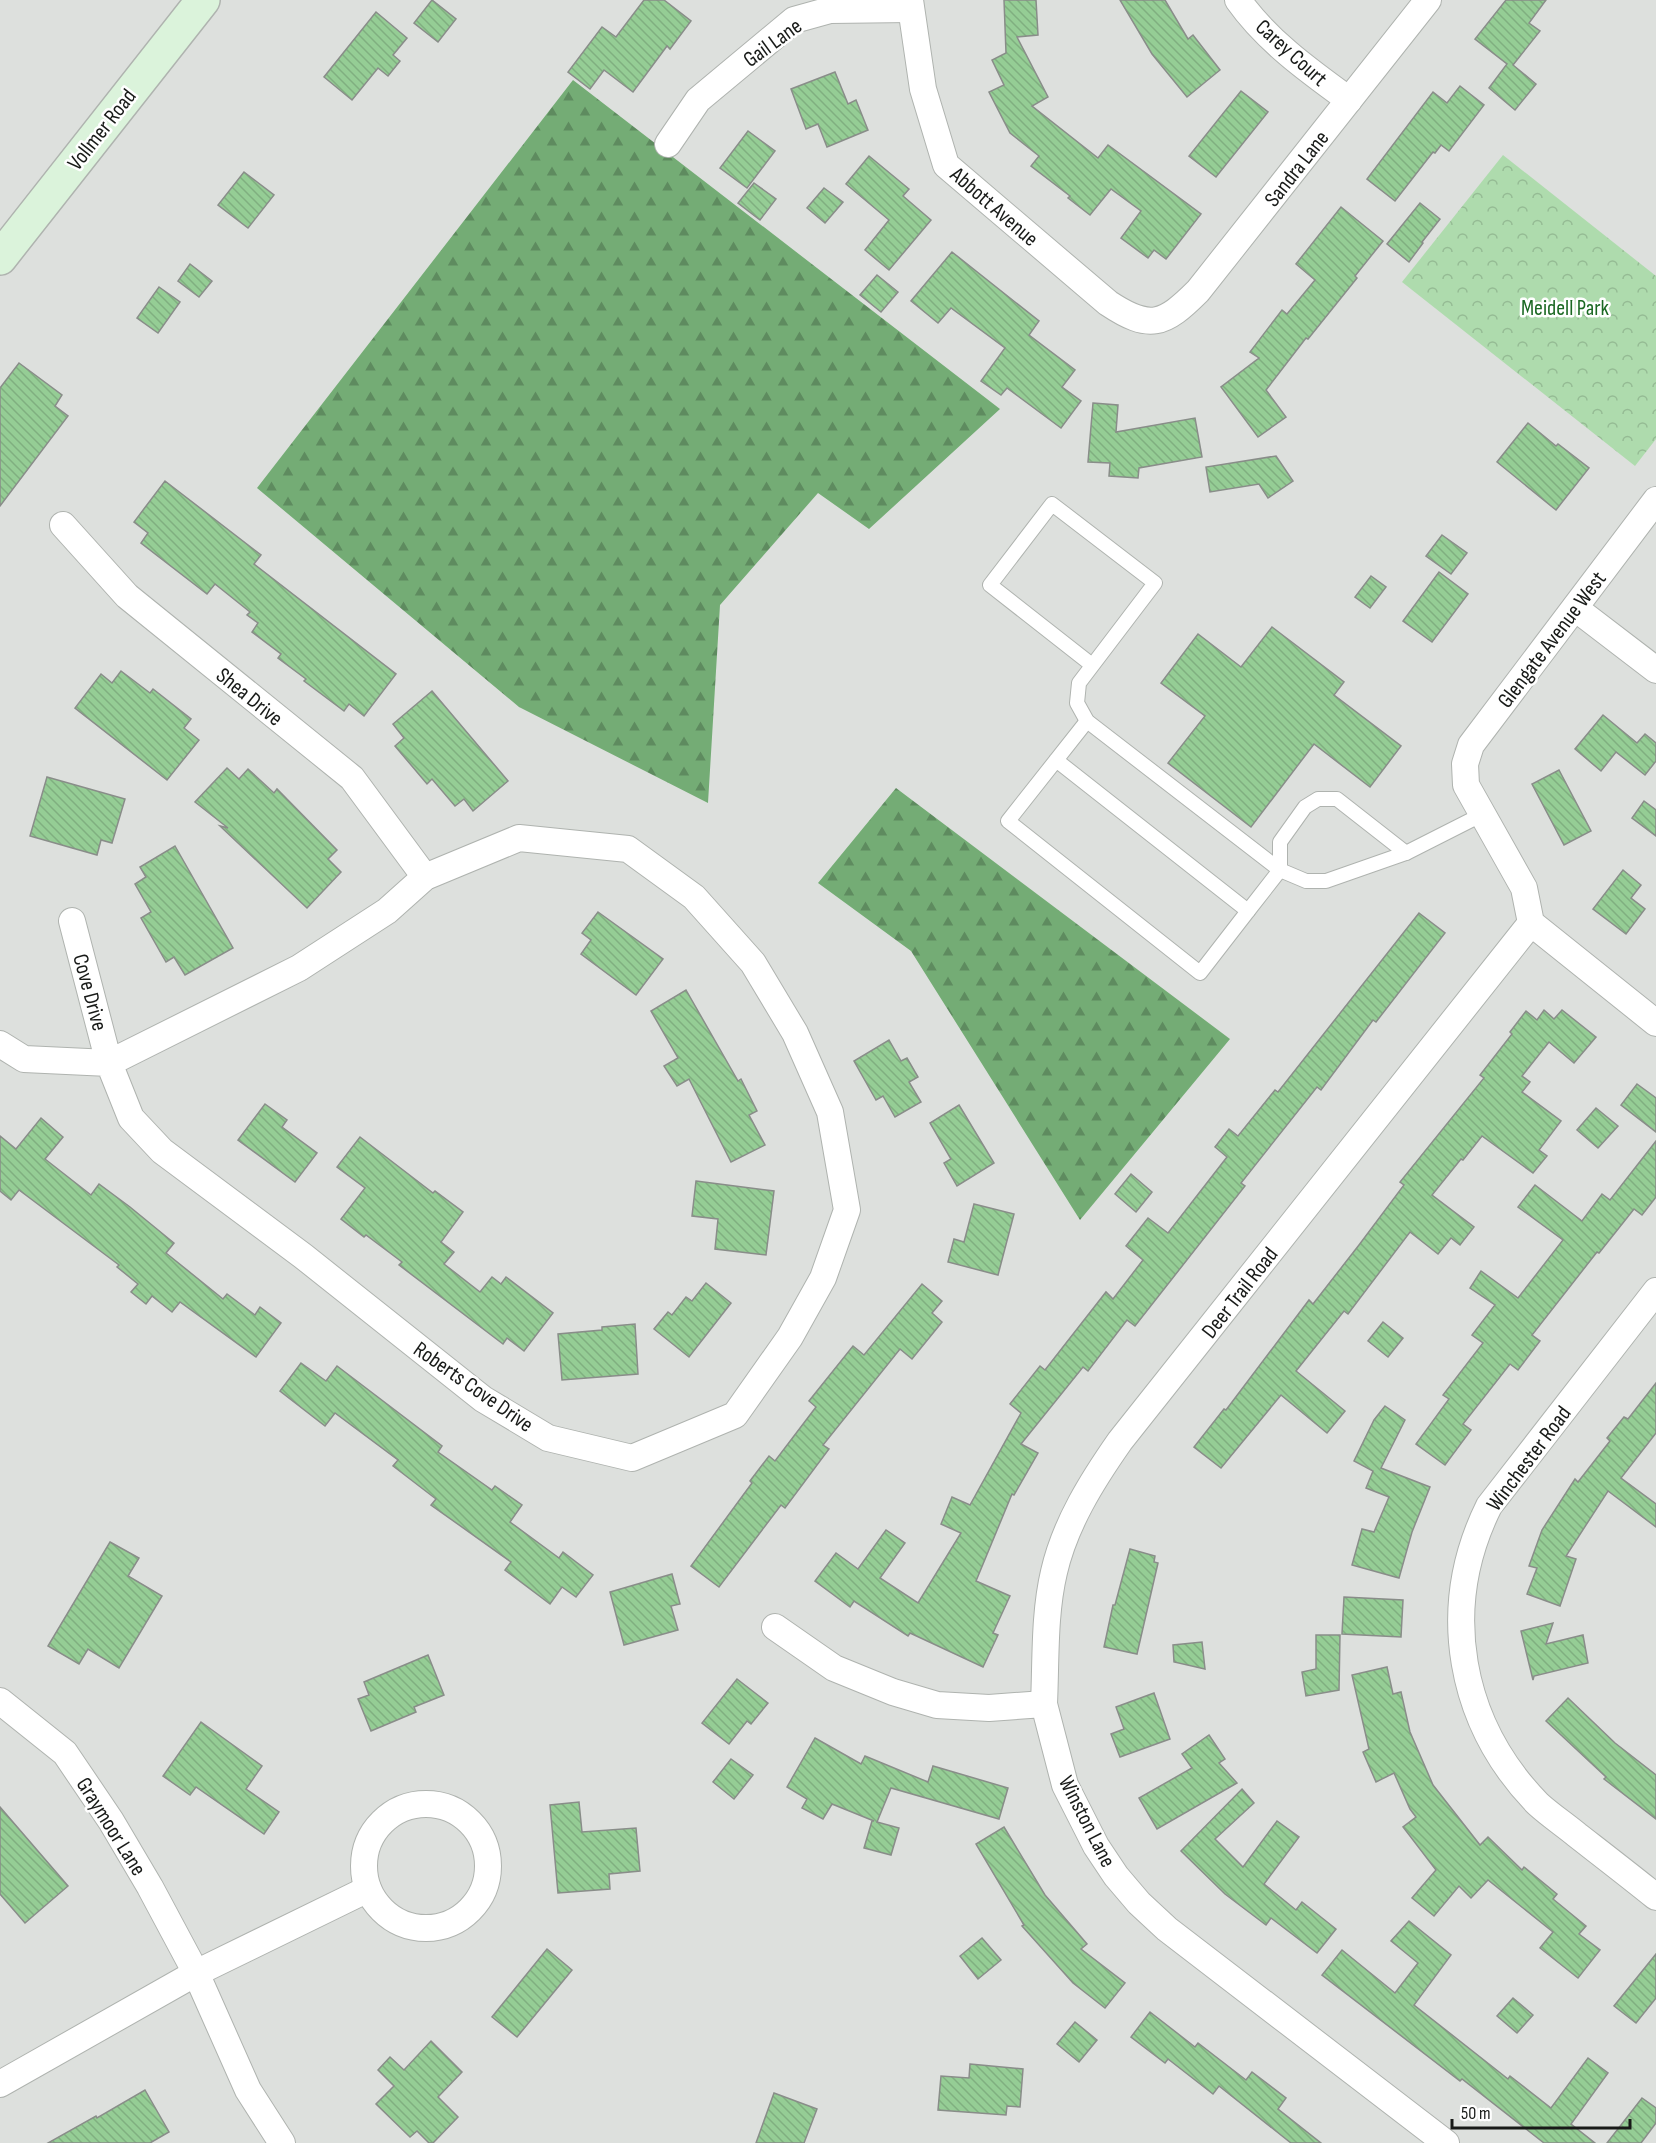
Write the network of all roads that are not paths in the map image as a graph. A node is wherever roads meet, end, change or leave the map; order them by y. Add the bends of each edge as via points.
1 (202, 0) edge
2 (1238, 0) edge
3 (1428, 0) edge
4 (910, 4) edge
5 (1349, 100) junction
6 (668, 144) dead end
7 (0, 258) edge
8 (1152, 322) joint
9 (1656, 500) edge
10 (63, 525) dead end
11 (1575, 608) junction
12 (1092, 665) junction
13 (1656, 670) edge
14 (1087, 721) junction
15 (1056, 760) junction
16 (1483, 814) junction
17 (1406, 853) junction
18 (1280, 870) junction
19 (425, 877) junction
20 (1248, 911) junction
21 (72, 921) dead end
22 (1531, 923) junction
23 (1656, 1023) edge
24 (0, 1044) edge
25 (109, 1063) junction
26 (1656, 1291) edge
27 (775, 1628) dead end
28 (0, 1701) edge
29 (1044, 1704) junction
30 (368, 1889) junction
31 (1656, 1897) edge
32 (196, 1973) junction
33 (0, 2084) edge
34 (282, 2143) edge
35 (1446, 2143) edge

1 - 7 main road, Vollmer Road
2 - 5 street, Carey Court via 1268,35
3 - 5 street, Sandra Lane
4 - 6 street, Gail Lane via 830,10 794,20 698,100
4 - 8 street, Abbott Avenue via 924,89 946,165 1108,303 1126,315
5 - 8 street, Sandra Lane via 1198,291 1178,311
9 - 11 street, Glengate Avenue West
10 - 19 street, Shea Drive via 127,596 352,778
11 - 13 street
11 - 16 street, Glengate Avenue West via 1471,745 1465,765 1466,785
12 - 12 lane via 1155,583 1052,504 990,585
12 - 14 lane via 1079,683 1077,703
14 - 15 lane
14 - 18 lane
15 - 20 lane
15 - 20 lane via 1008,821 1200,973
16 - 17 lane
16 - 22 street via 1524,888
17 - 18 lane via 1326,881 1306,881
17 - 18 lane via 1337,799 1318,799 1305,807 1280,842
18 - 20 lane
19 - 25 street, Roberts Cove Drive via 387,911 299,968
19 - 25 street, Roberts Cove Drive via 519,838 628,849 694,897 753,963 795,1033 830,1112 848,1210 823,1278 790,1337 735,1415 632,1458 548,1438 483,1399 303,1256 162,1151 131,1118
21 - 25 street, Cove Drive
22 - 23 street
22 - 29 street, Deer Trail Road via 1099,1471 1054,1571
24 - 25 street, Roberts Cove Drive via 24,1059
26 - 31 street, Winchester Road via 1489,1506 1472,1547 1461,1615 1462,1649 1475,1707 1509,1768 1539,1804
27 - 29 street via 834,1668 938,1705 989,1708
28 - 32 street, Graymoor Lane via 65,1753 111,1821
29 - 35 street, Winston Lane via 1065,1785 1096,1846 1139,1903 1167,1929
30 - 30 street via 363,1868 366,1847 376,1828 392,1813 412,1804 433,1803 454,1809 471,1822 483,1840 489,1859 480,1897 468,1913 450,1923 431,1928 411,1927 378,1906
30 - 32 street
32 - 33 street
32 - 34 street, Graymoor Lane via 248,2090

